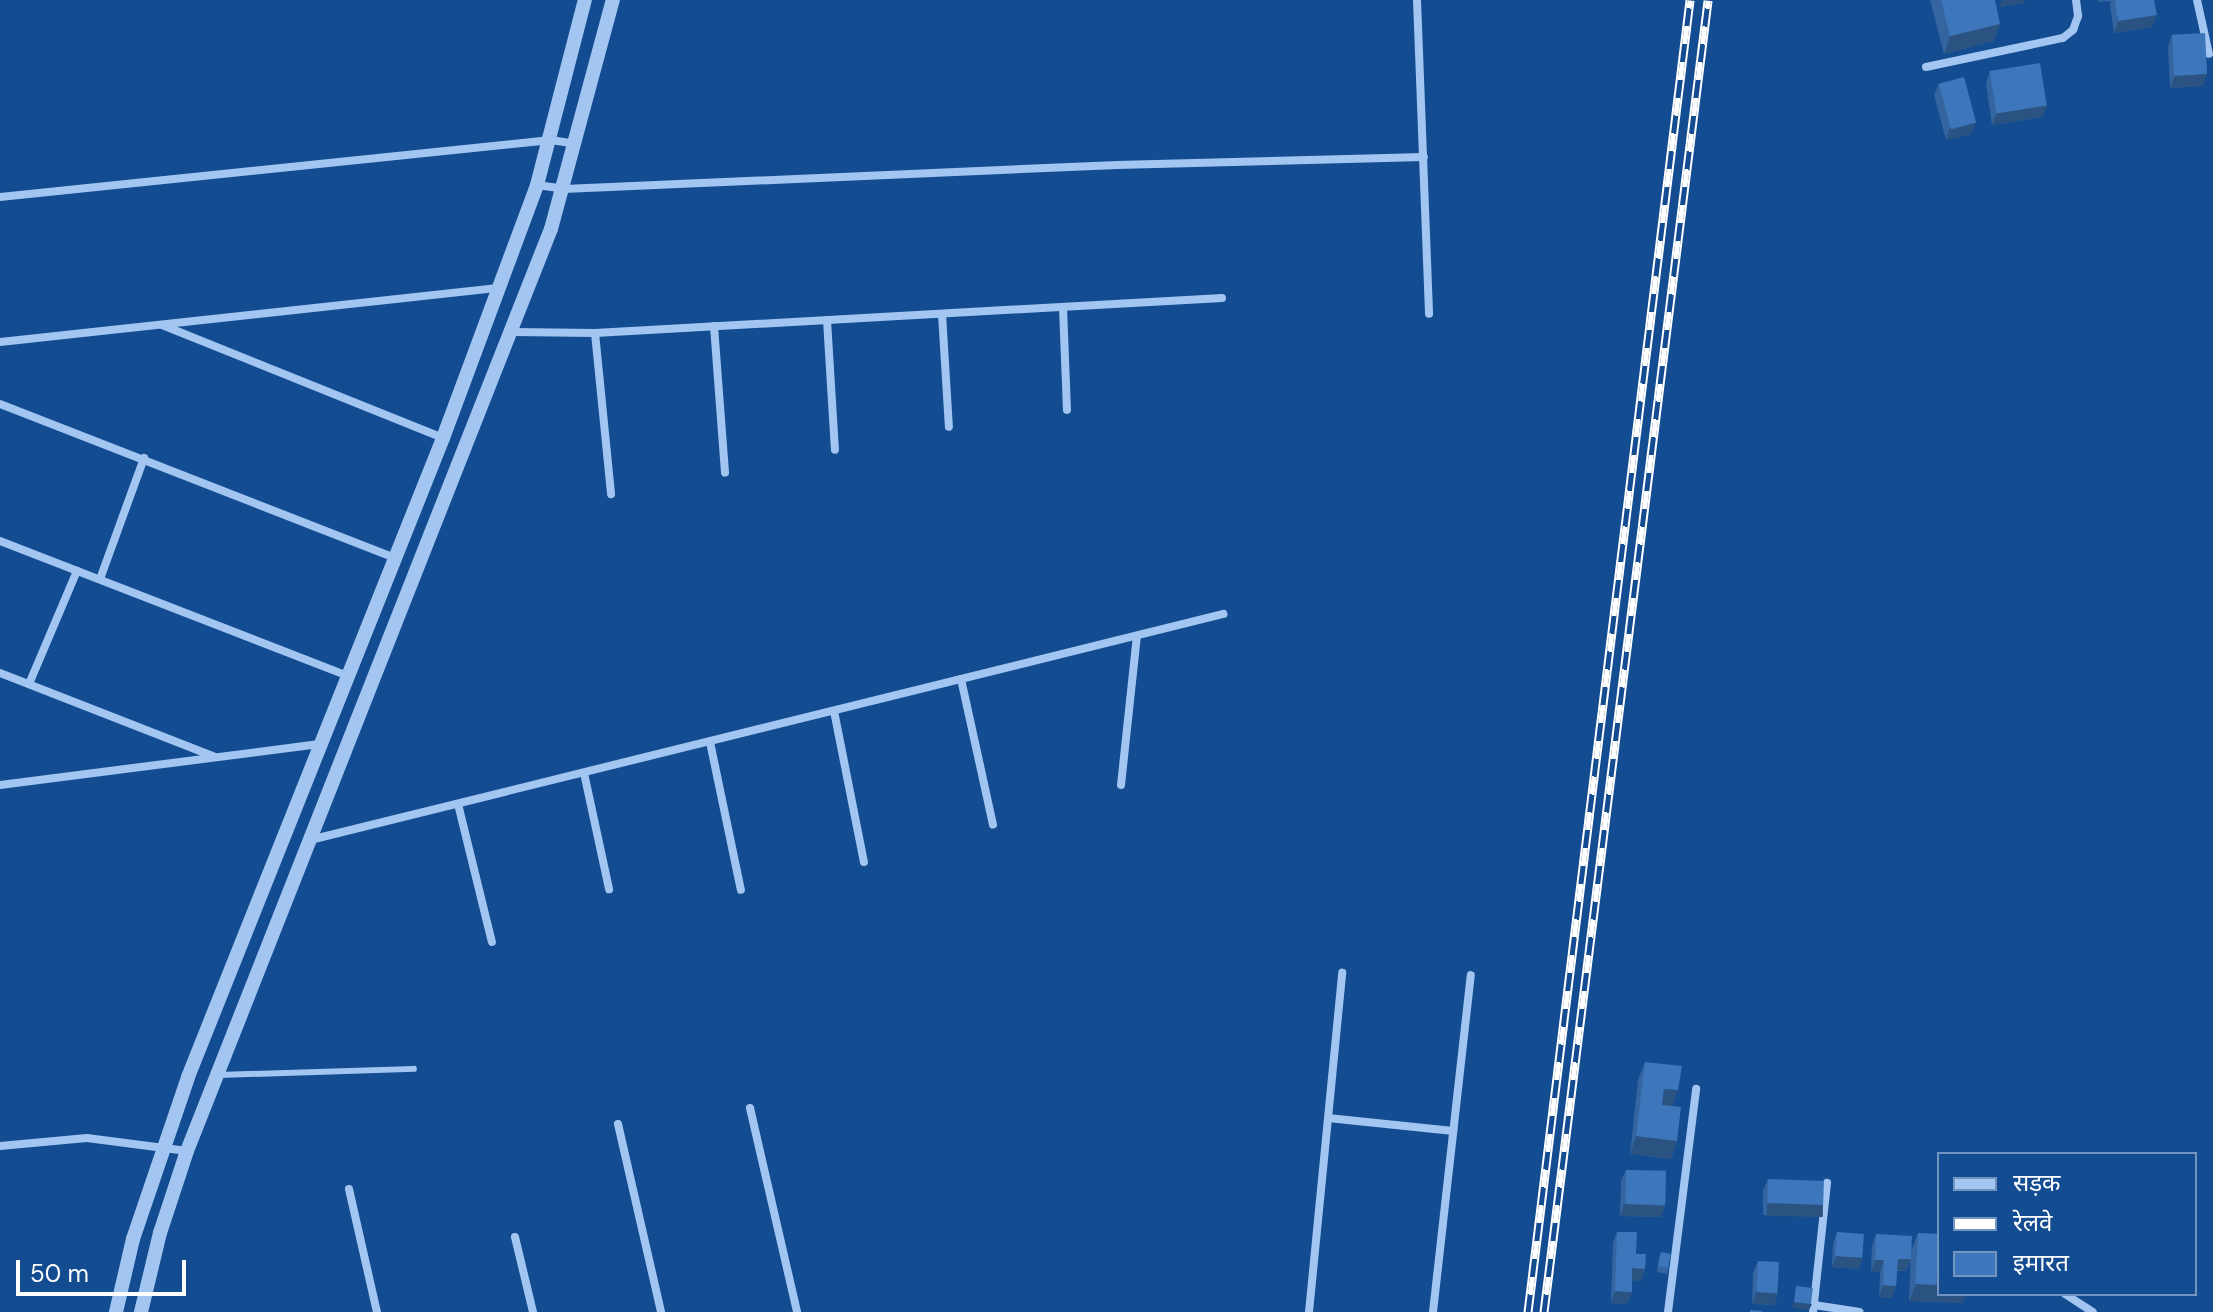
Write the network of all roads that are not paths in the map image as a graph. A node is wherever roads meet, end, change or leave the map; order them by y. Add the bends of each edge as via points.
1 (585, 0) edge
2 (613, 0) edge
3 (1417, 0) edge
4 (2076, 0) edge
5 (2197, 0) edge
6 (2209, 54) edge
7 (1926, 67) dead end
8 (551, 140) junction
9 (576, 144) junction
10 (1424, 157) junction
11 (537, 185) junction
12 (564, 189) junction
13 (0, 197) edge
14 (496, 288) junction
15 (1222, 298) dead end
16 (1063, 307) junction
17 (942, 314) junction
18 (1429, 314) dead end
19 (827, 320) junction
20 (162, 325) junction
21 (714, 326) junction
22 (513, 332) junction
23 (595, 333) junction
24 (0, 342) edge
25 (0, 404) edge
26 (1067, 410) dead end
27 (949, 427) dead end
28 (443, 438) junction
29 (835, 450) dead end
30 (144, 458) junction
31 (725, 473) dead end
32 (611, 494) dead end
33 (0, 541) edge
34 (393, 557) junction
35 (77, 571) junction
36 (100, 579) junction
37 (1223, 614) dead end
38 (1137, 636) junction
39 (0, 673) edge
40 (348, 676) junction
41 (961, 679) junction
42 (29, 684) junction
43 (834, 711) junction
44 (710, 742) junction
45 (319, 744) junction
46 (218, 758) junction
47 (584, 773) junction
48 (0, 785) edge
49 (1121, 785) dead end
50 (458, 804) junction
51 (993, 825) dead end
52 (310, 840) junction
53 (864, 862) dead end
54 (609, 889) dead end
55 (741, 890) dead end
56 (492, 942) dead end
57 (1342, 973) dead end
58 (1471, 975) dead end
59 (414, 1069) dead end
60 (219, 1075) junction
61 (1696, 1089) dead end
62 (750, 1108) dead end
63 (1328, 1118) junction
64 (618, 1124) dead end
65 (1453, 1131) junction
66 (0, 1146) edge
67 (164, 1147) junction
68 (187, 1151) junction
69 (1827, 1183) edge
70 (349, 1189) dead end
71 (515, 1237) dead end
72 (2068, 1296) edge
73 (1814, 1309) edge
74 (116, 1312) edge
75 (141, 1312) edge
76 (377, 1312) edge
77 (533, 1312) edge
78 (661, 1312) edge
79 (797, 1312) edge
80 (1309, 1312) edge
81 (1433, 1312) edge
82 (1668, 1312) edge
83 (1859, 1312) edge
84 (2093, 1312) edge

1 - 8 street
2 - 9 street
3 - 10 street
4 - 7 street via 2078,16 2063,38
5 - 6 street
8 - 9 street
8 - 11 street
8 - 13 street
9 - 12 street
10 - 12 street
10 - 18 street
11 - 12 street
11 - 14 street
12 - 22 street
14 - 20 street
14 - 28 street
15 - 16 street
16 - 17 street
16 - 26 street
17 - 19 street
17 - 27 street
19 - 21 street
19 - 29 street
20 - 24 street
20 - 28 street
21 - 23 street
21 - 31 street
22 - 23 street
22 - 52 street
23 - 32 street
25 - 30 street
28 - 34 street
30 - 34 street
30 - 36 street
33 - 35 street
34 - 40 street
35 - 36 street
35 - 42 street
36 - 40 street
37 - 38 street
38 - 41 street
38 - 49 street
39 - 42 street
40 - 45 street
41 - 43 street
41 - 51 street
42 - 46 street
43 - 44 street
43 - 53 street
44 - 47 street
44 - 55 street
45 - 46 street
45 - 67 street
46 - 48 street
47 - 50 street
47 - 54 street
50 - 52 street
50 - 56 street
52 - 60 street
57 - 63 street
58 - 65 street
59 - 60 lane
60 - 68 street
61 - 82 street
62 - 79 street
63 - 65 street
63 - 80 street
64 - 78 street
65 - 81 street
66 - 67 street via 87,1138
67 - 68 street
67 - 74 street via 133,1239
68 - 75 street
69 - 73 street
70 - 76 street
71 - 77 street
72 - 84 street
73 - 83 street

